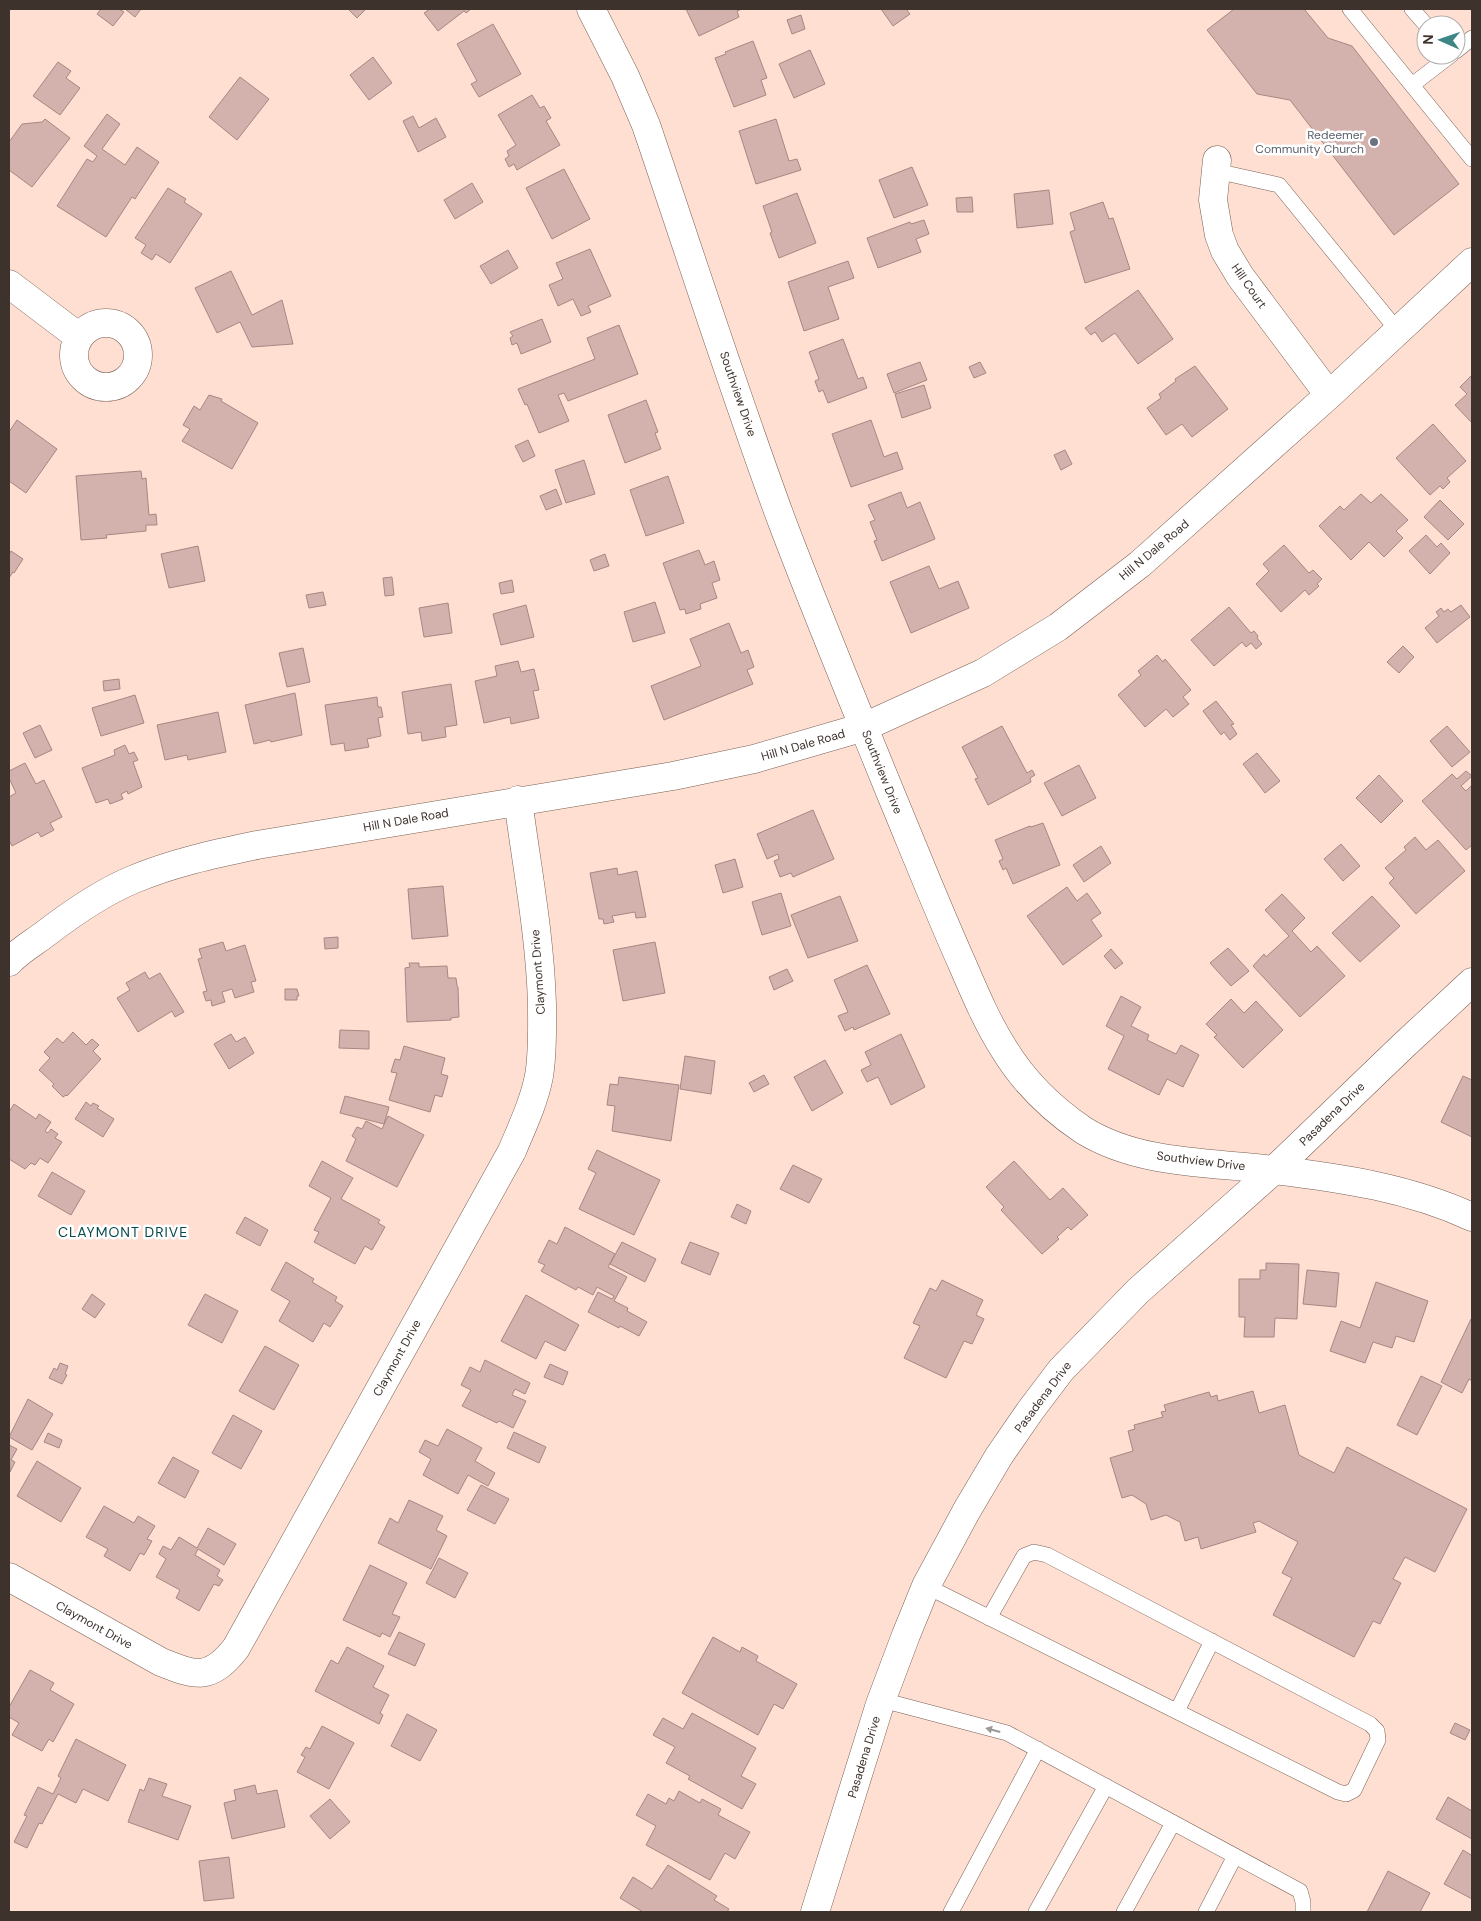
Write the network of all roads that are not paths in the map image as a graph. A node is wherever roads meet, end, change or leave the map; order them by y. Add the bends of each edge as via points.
1 (591, 9) edge
2 (1350, 9) edge
3 (1437, 65) edge
4 (1412, 85) junction
5 (1472, 159) edge
6 (1217, 166) joint
7 (1472, 262) edge
8 (9, 284) edge
9 (1398, 331) junction
10 (79, 337) dead end
11 (1329, 395) junction
12 (864, 727) junction
13 (518, 800) junction
14 (9, 962) edge
15 (1472, 982) edge
16 (1274, 1170) junction
17 (1472, 1217) edge
18 (9, 1577) edge
19 (926, 1586) junction
20 (989, 1618) junction
21 (1212, 1642) junction
22 (882, 1700) junction
23 (1177, 1711) junction
24 (1038, 1749) junction
25 (1106, 1786) junction
26 (1173, 1823) junction
27 (1235, 1856) junction
28 (815, 1912) edge
29 (951, 1912) edge
30 (1036, 1912) edge
31 (1124, 1912) edge
32 (1206, 1912) edge
33 (1303, 1912) edge

1 - 12 street, Southview Drive via 646,126 782,520
2 - 4 lane
3 - 4 lane
4 - 5 lane
6 - 9 lane via 1279,185
6 - 11 street, Hill Court via 1213,200 1225,251
7 - 9 street, Hill N Dale Road
8 - 10 street
9 - 11 street, Hill N Dale Road
11 - 12 street, Hill N Dale Road via 1140,564 1058,627 983,673
12 - 13 street, Hill N Dale Road via 754,759 673,776
12 - 16 street, Southview Drive via 948,934 987,1020 1023,1076 1043,1099 1084,1130 1108,1143 1171,1160
13 - 14 street, Hill N Dale Road via 256,845 170,866 95,900 54,926
13 - 18 street, Claymont Drive via 541,984 539,1076 527,1114 512,1151 236,1648 209,1672 187,1673 161,1662
15 - 16 street, Pasadena Drive
16 - 17 street, Southview Drive via 1367,1183 1449,1206
16 - 19 street, Pasadena Drive via 1138,1291 1061,1370 999,1456
19 - 20 lane
19 - 22 street, Pasadena Drive
20 - 21 lane via 1024,1556 1034,1552 1047,1555
20 - 23 lane
21 - 23 lane
21 - 23 lane via 1377,1730 1378,1740 1354,1790 1346,1794 1338,1792
24 -> 22 lane via 1007,1734
22 - 28 street, Pasadena Drive
24 - 25 lane
24 - 29 lane
25 - 26 lane
25 - 30 lane
26 - 27 lane
26 - 31 lane
27 - 32 lane
27 - 33 lane via 1300,1891

